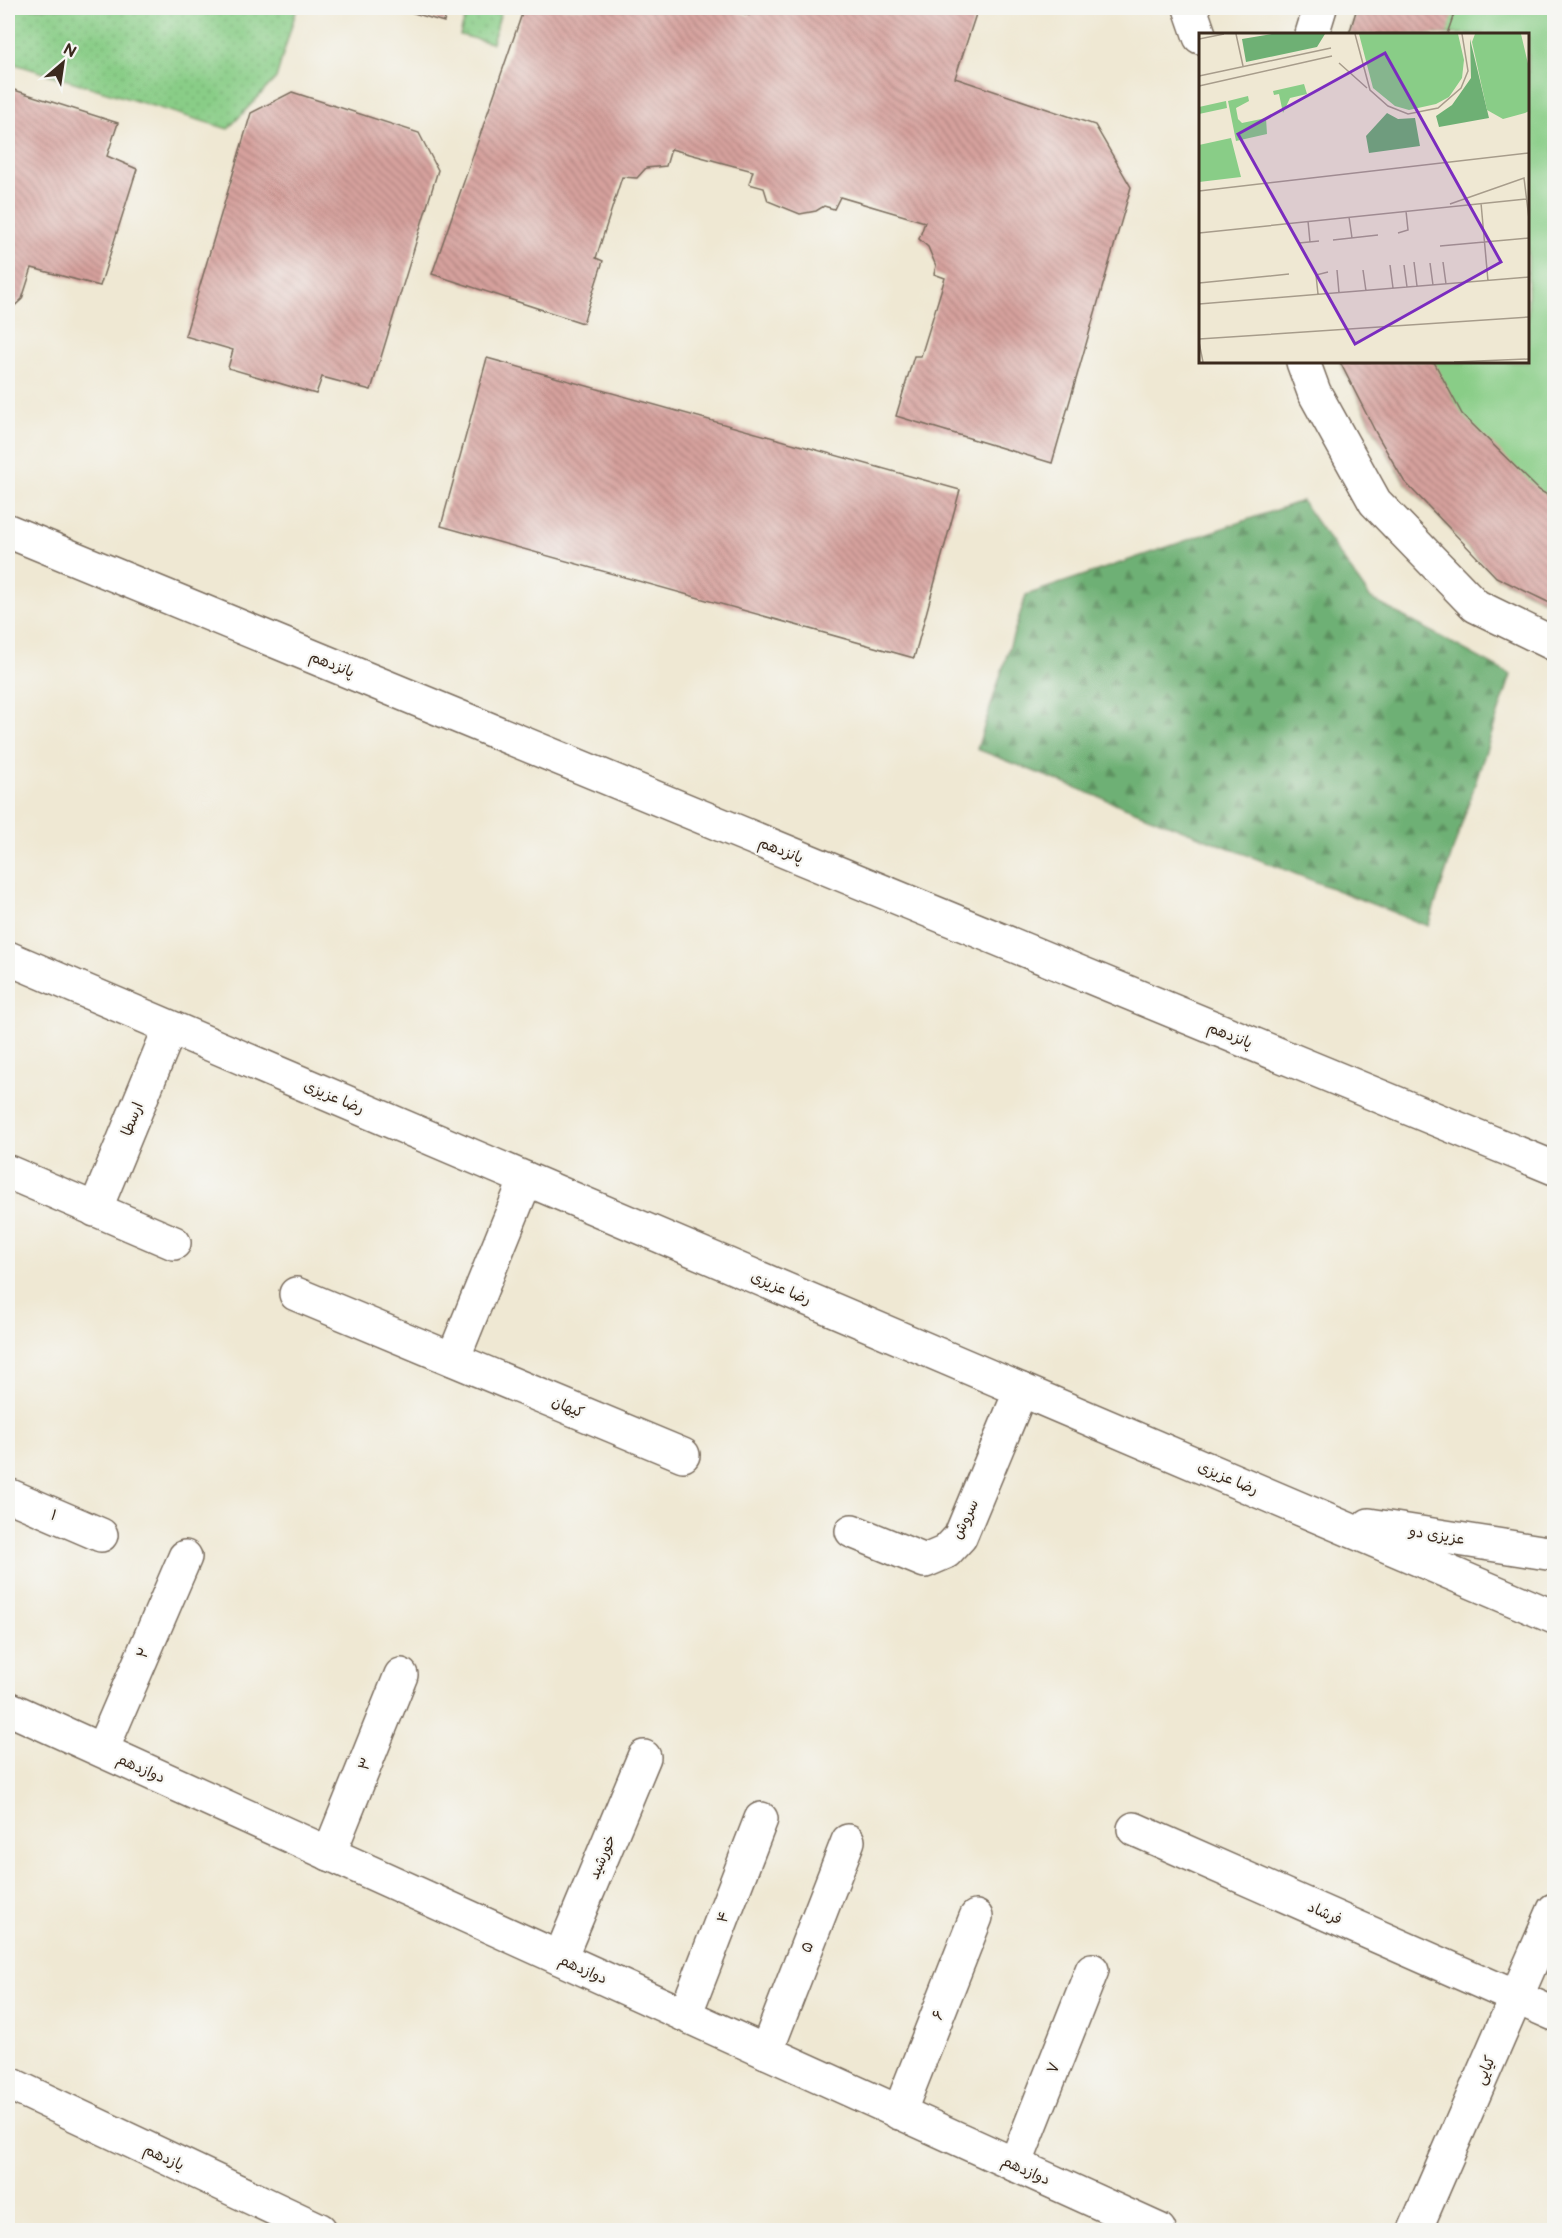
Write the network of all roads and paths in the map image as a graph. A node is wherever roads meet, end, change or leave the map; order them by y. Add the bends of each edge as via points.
1 (1190, 8) edge
2 (1320, 8) edge
3 (1312, 33) edge
4 (1199, 34) edge
5 (1303, 363) edge
6 (8, 531) edge
7 (1554, 644) edge
8 (8, 958) edge
9 (170, 1028) junction
10 (1554, 1168) edge
11 (8, 1172) edge
12 (526, 1179) junction
13 (95, 1210) junction
14 (174, 1243) dead end
15 (296, 1294) dead end
16 (453, 1359) junction
17 (1021, 1390) junction
18 (683, 1455) dead end
19 (8, 1495) edge
20 (1320, 1517) junction
21 (852, 1530) dead end
22 (101, 1535) dead end
23 (1554, 1554) edge
24 (185, 1557) dead end
25 (1554, 1617) edge
26 (401, 1675) dead end
27 (8, 1708) edge
28 (102, 1750) junction
29 (644, 1757) dead end
30 (761, 1819) dead end
31 (1134, 1829) dead end
32 (848, 1841) dead end
33 (329, 1854) junction
34 (1554, 1910) edge
35 (976, 1917) dead end
36 (560, 1958) junction
37 (1092, 1970) dead end
38 (1517, 1998) junction
39 (1554, 2014) edge
40 (684, 2015) junction
41 (766, 2052) junction
42 (8, 2083) edge
43 (899, 2113) junction
44 (1015, 2165) junction
45 (320, 2230) edge
46 (1159, 2230) edge
47 (1415, 2230) edge

1 - 4 street
2 - 3 street
5 - 7 street via 1314,392 1375,502 1476,606
6 - 10 street, پانزدهم
8 - 9 street, رضا عزیزی
9 - 12 street, رضا عزیزی
9 - 13 street, ارسطا
11 - 13 street
12 - 16 street
12 - 17 street, رضا عزیزی
13 - 14 street
15 - 16 street, کیهان
16 - 18 street, کیهان
17 - 20 street, رضا عزیزی
17 - 21 street, سروش via 960,1537 946,1552 925,1561
19 - 22 street, ۱
20 - 23 street, عزیزی دو
20 - 25 street, رضا عزیزی
24 - 28 street, ۲
26 - 33 street, ۳
27 - 28 street, دوازدهم
28 - 33 street, دوازدهم
29 - 36 street, خورشید
30 - 40 street, ۴
31 - 38 street, فرشاد
32 - 41 street, ۵
33 - 36 street, دوازدهم
34 - 38 street, کیایی
35 - 43 street, ۶
36 - 40 street, دوازدهم
37 - 44 street, ۷
38 - 39 street, فرشاد
38 - 47 street, کیایی
40 - 41 street, دوازدهم
41 - 43 street, دوازدهم
42 - 45 street, یازدهم
43 - 44 street, دوازدهم
44 - 46 street, دوازدهم

